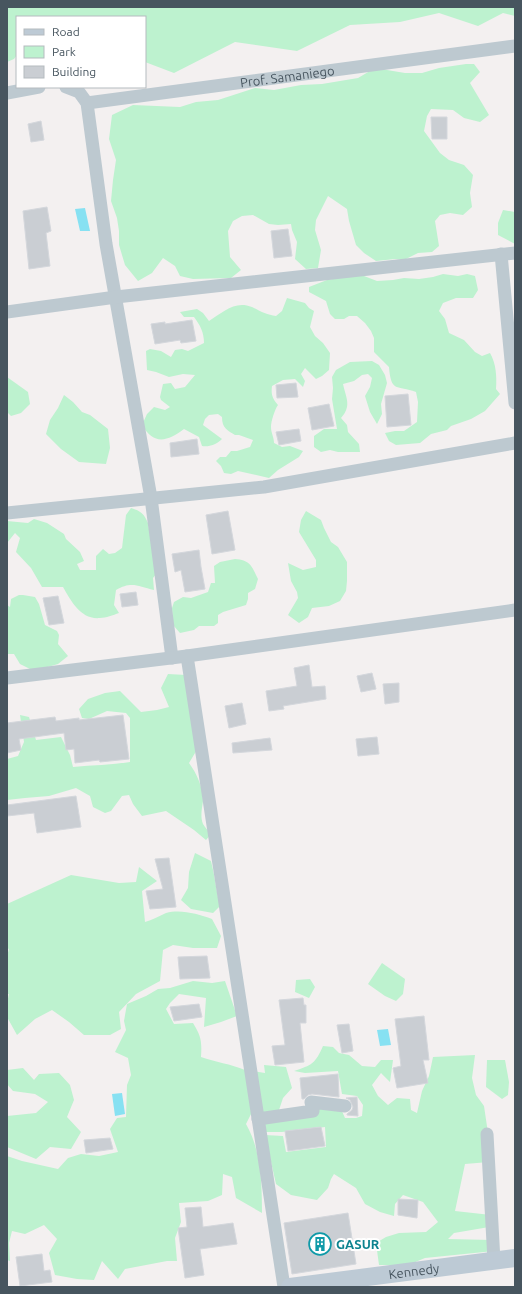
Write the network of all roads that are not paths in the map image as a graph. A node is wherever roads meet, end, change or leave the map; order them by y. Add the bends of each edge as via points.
1 (515, 46) edge
2 (34, 88) edge
3 (69, 88) edge
4 (7, 93) edge
5 (87, 103) junction
6 (515, 253) edge
7 (501, 254) junction
8 (116, 297) junction
9 (7, 312) edge
10 (515, 403) edge
11 (515, 443) edge
12 (151, 498) junction
13 (7, 513) edge
14 (515, 610) edge
15 (187, 656) junction
16 (172, 658) junction
17 (7, 678) edge
18 (345, 1106) dead end
19 (258, 1119) junction
20 (487, 1134) dead end
21 (515, 1258) edge
22 (494, 1261) junction
23 (284, 1287) edge
24 (290, 1287) edge

1 - 5 street, Prof. Samaniego
2 - 4 street
3 - 5 street via 79,92
5 - 8 street via 106,244
6 - 7 street
7 - 8 street
7 - 10 street
8 - 9 street
8 - 12 street
11 - 12 street via 264,487
12 - 13 street
12 - 16 street
14 - 15 street
15 - 16 street
15 - 19 street
16 - 17 street
18 - 19 street via 311,1102 313,1111
19 - 23 street
20 - 22 street
21 - 22 main road, Kennedy
22 - 24 main road, Kennedy

